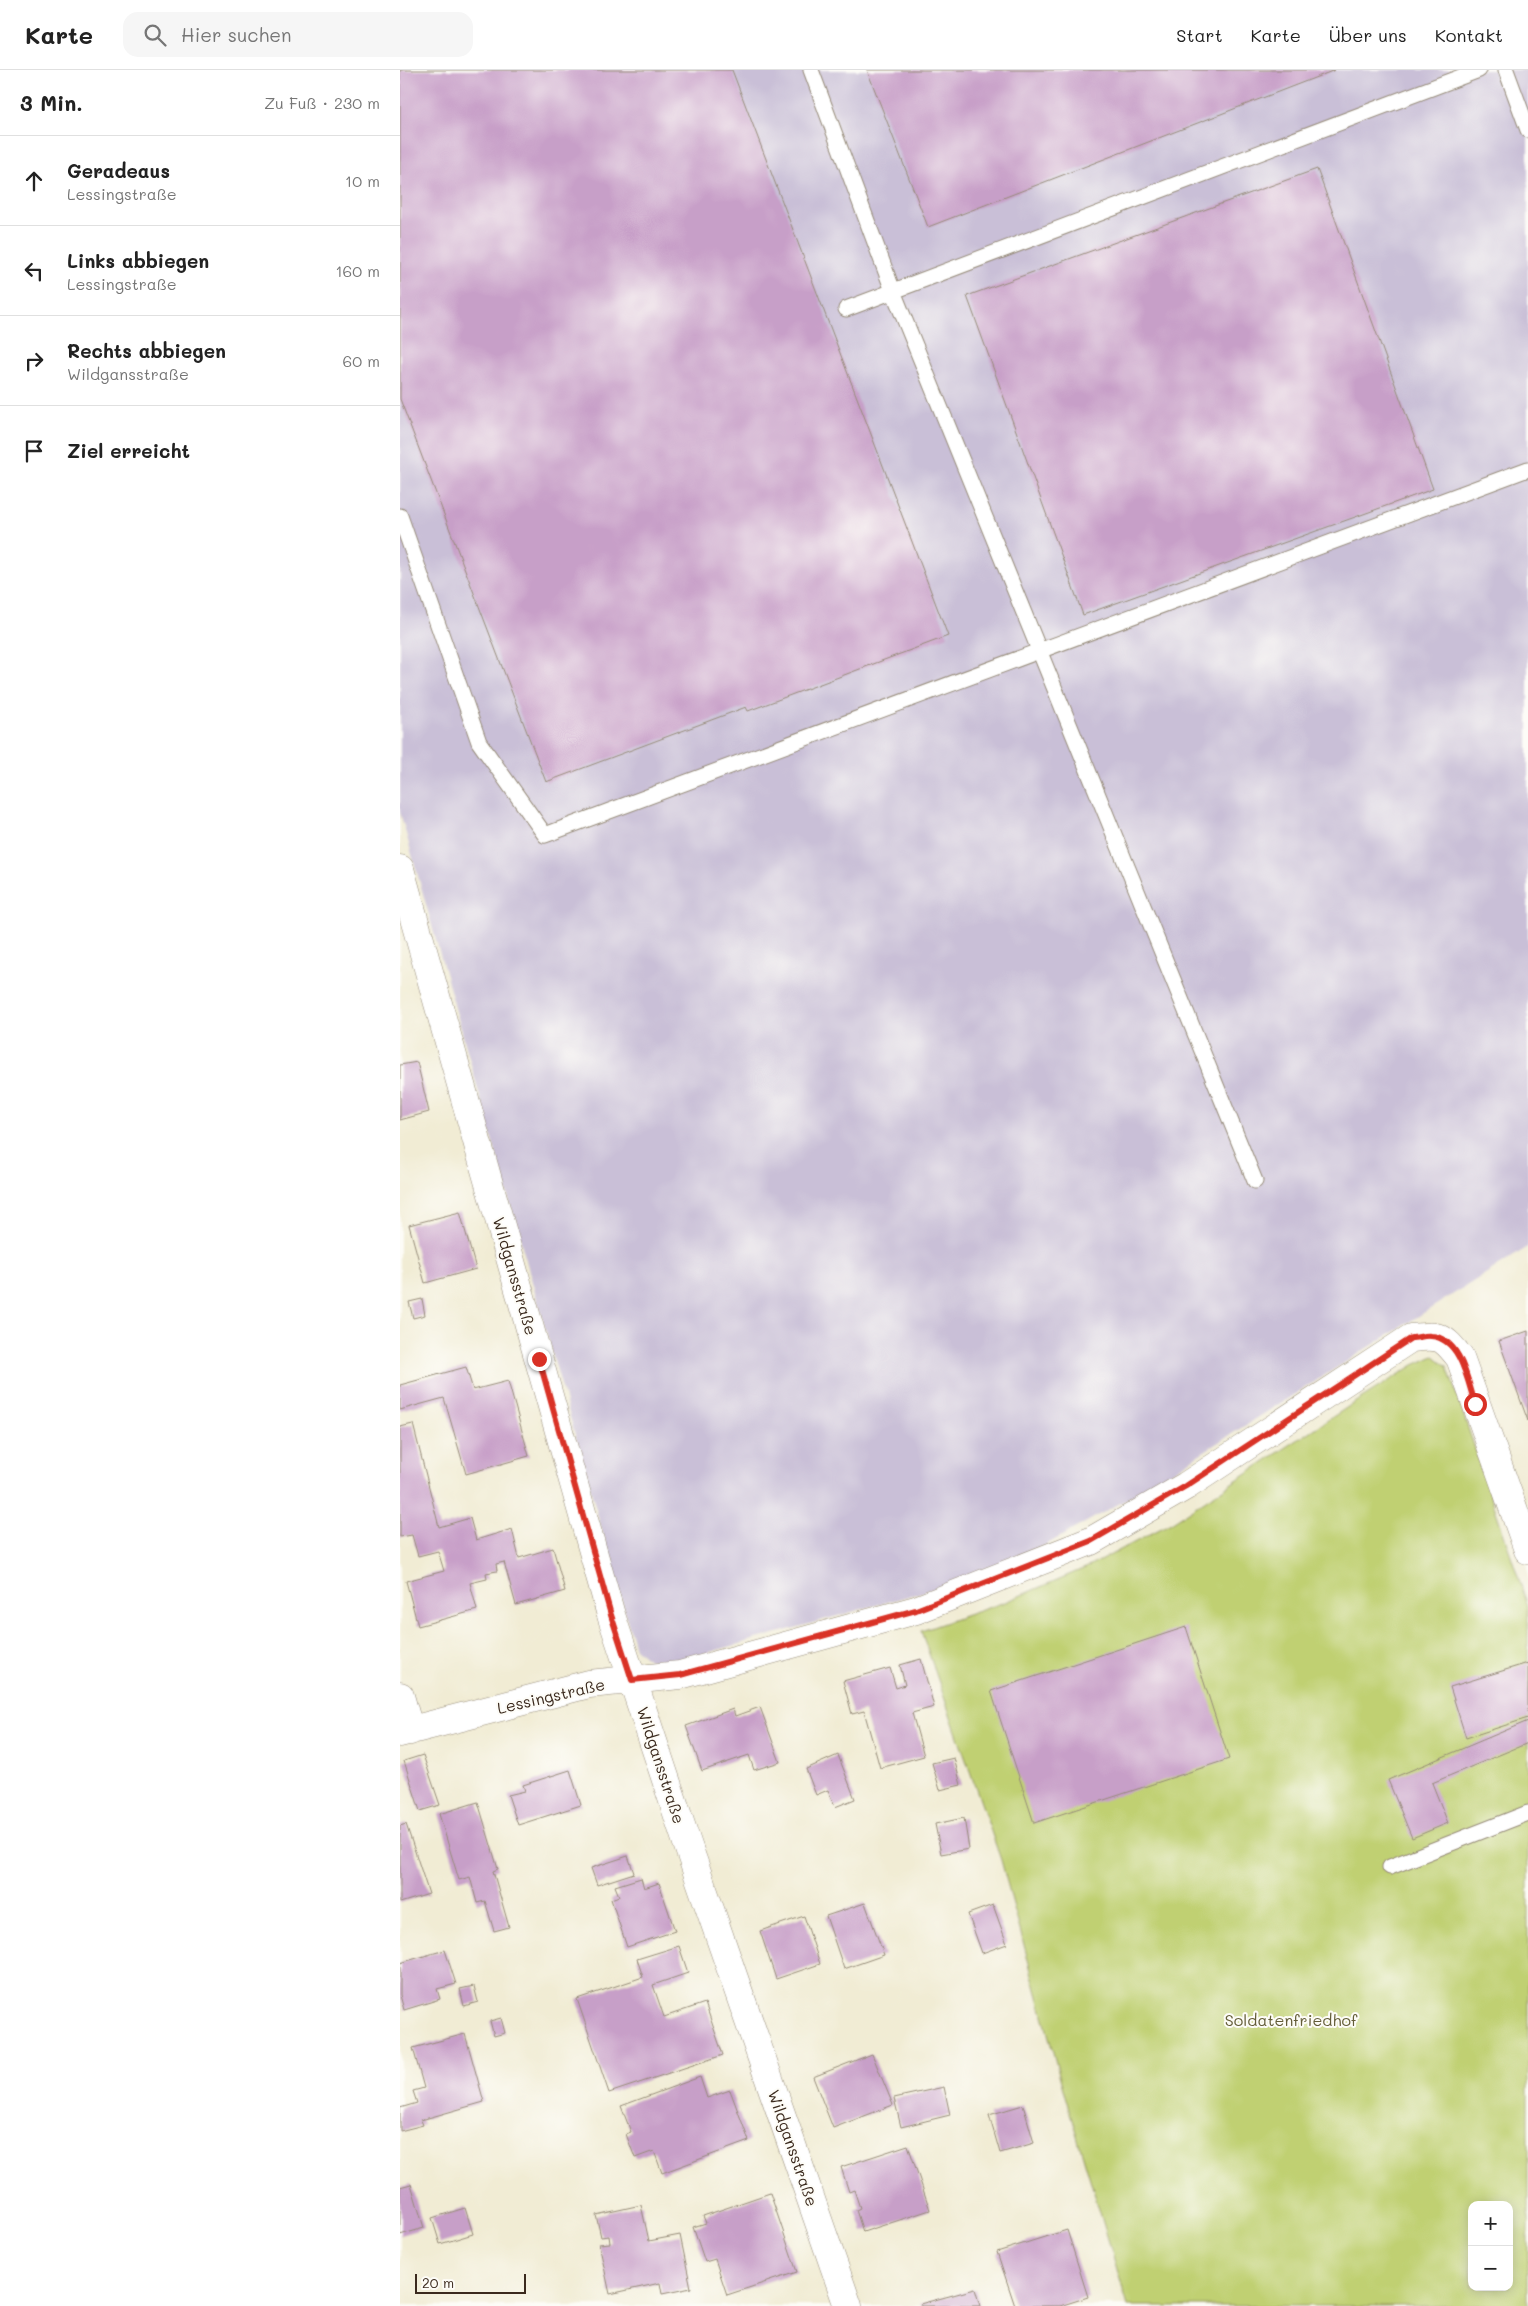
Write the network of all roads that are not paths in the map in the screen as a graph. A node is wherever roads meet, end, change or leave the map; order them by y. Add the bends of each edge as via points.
1 (811, 70) edge
2 (1479, 70) edge
3 (1506, 70) edge
4 (1528, 130) edge
5 (893, 291) junction
6 (846, 308) dead end
7 (1528, 470) edge
8 (400, 516) edge
9 (1040, 652) junction
10 (400, 870) edge
11 (1255, 1181) dead end
12 (1528, 1550) edge
13 (632, 1680) junction
14 (400, 1696) edge
15 (405, 1732) edge
16 (1528, 1814) edge
17 (1390, 1867) dead end
18 (848, 2306) edge

1 - 5 lane
2 - 5 lane
3 - 4 lane
5 - 6 lane
5 - 9 lane
7 - 9 lane
8 - 9 lane via 479,742 545,835
9 - 11 lane
10 - 13 street, Wildgansstraße via 608,1606
12 - 13 street, Lessingstraße via 1460,1358 1445,1340 1431,1336 1411,1338 1186,1486 1091,1541 916,1610 680,1675
13 - 15 street, Lessingstraße via 589,1684
13 - 18 street, Wildgansstraße
14 - 15 street
16 - 17 lane

